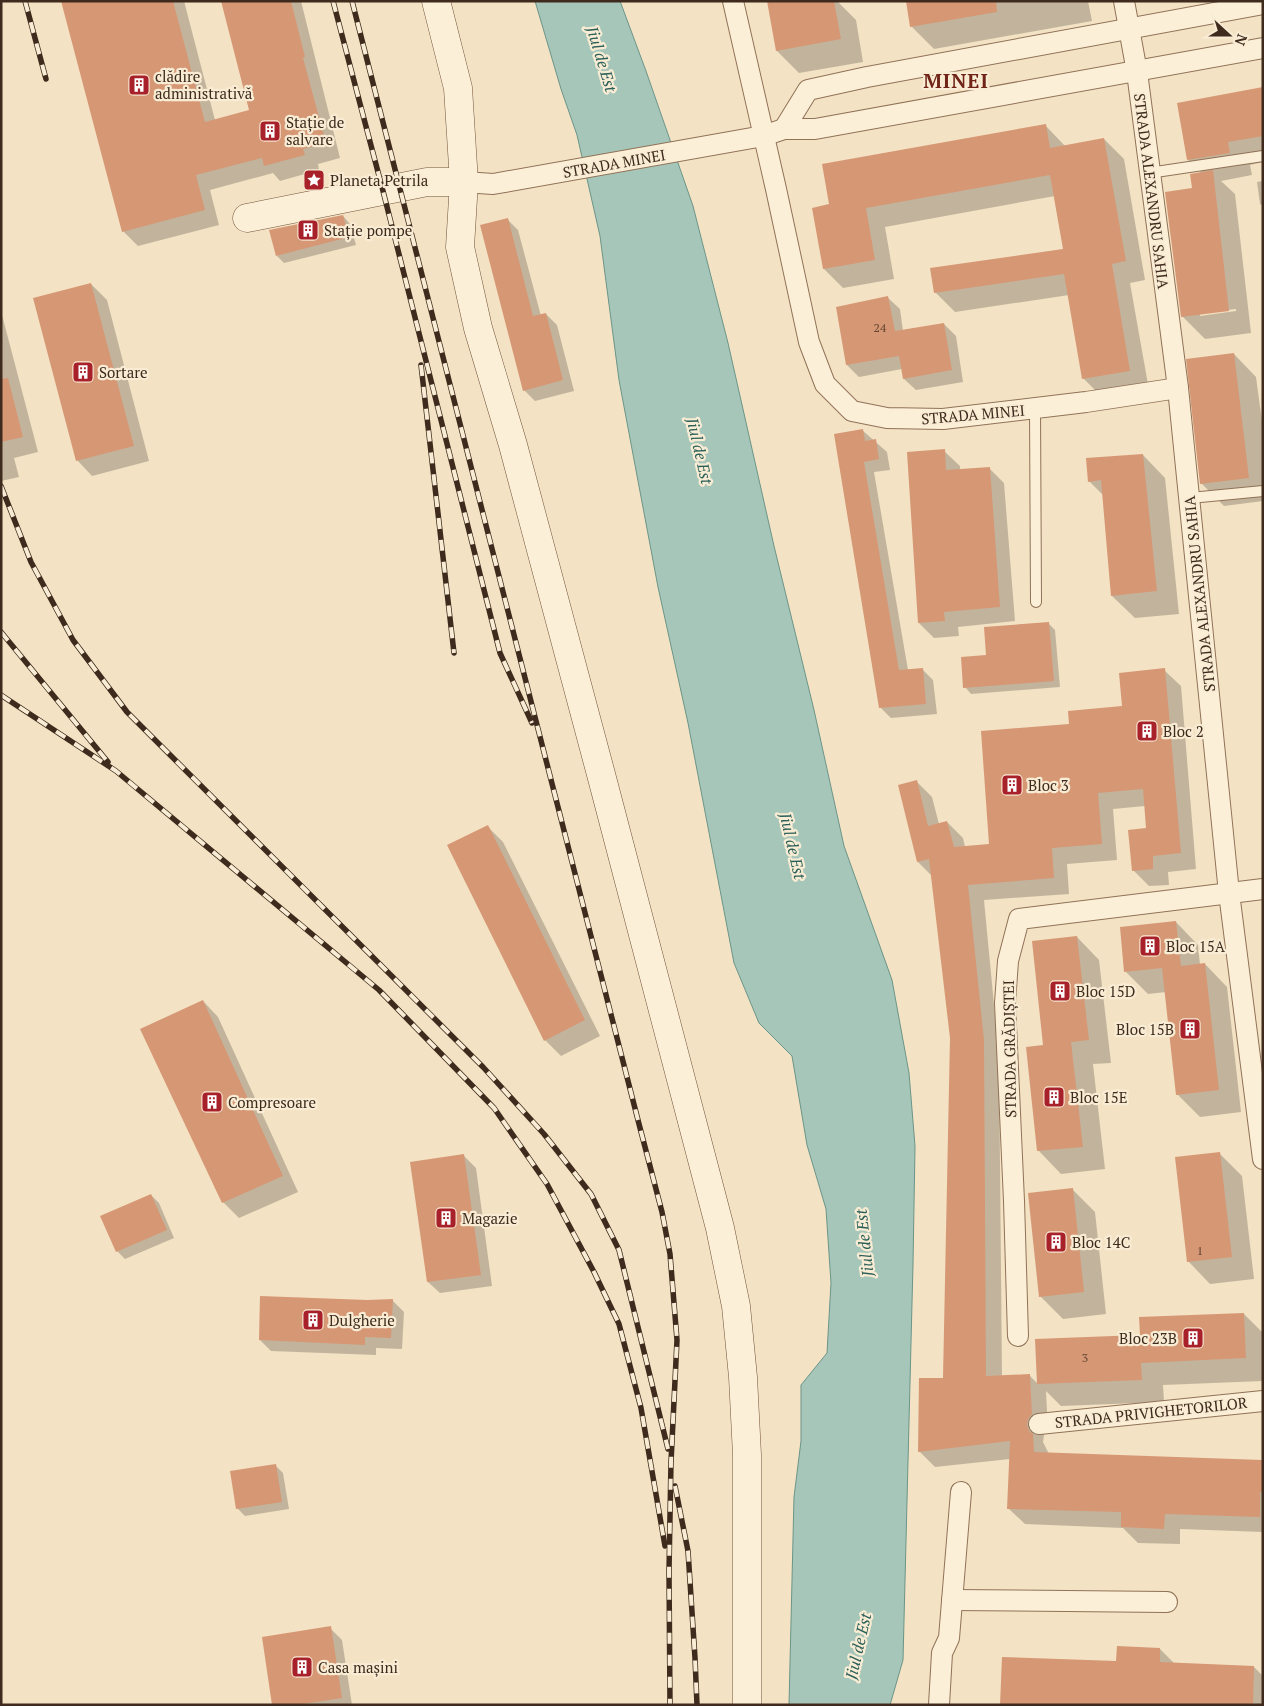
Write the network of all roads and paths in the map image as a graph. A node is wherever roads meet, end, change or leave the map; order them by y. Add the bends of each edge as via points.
1 (436, 1) edge
2 (733, 1) edge
3 (1124, 1) edge
4 (1263, 4) edge
5 (1130, 29) junction
6 (1263, 48) edge
7 (1137, 72) junction
8 (784, 129) junction
9 (763, 136) junction
10 (1263, 156) edge
11 (1149, 173) junction
12 (464, 182) junction
13 (247, 218) dead end
14 (1178, 388) junction
15 (1035, 408) junction
16 (1263, 491) edge
17 (1190, 498) junction
18 (1036, 602) dead end
19 (1263, 889) edge
20 (1229, 893) junction
21 (1263, 1159) edge
22 (1018, 1336) dead end
23 (1263, 1401) edge
24 (1039, 1424) dead end
25 (961, 1492) dead end
26 (952, 1600) junction
27 (1167, 1602) dead end
28 (747, 1705) edge
29 (940, 1705) edge

1 - 12 street via 458,88
2 - 9 street, STRADA MINEI
3 - 5 street
4 - 5 street
5 - 7 street, STRADA ALEXANDRU SAHIA
5 - 8 street via 808,90
6 - 7 street, STRADA MINEI
7 - 8 street, STRADA MINEI via 815,128
7 - 11 street, STRADA ALEXANDRU SAHIA
8 - 9 street, STRADA MINEI
9 - 12 street, STRADA MINEI via 493,184
9 - 15 street, STRADA MINEI via 809,342 824,384 852,411 887,418 943,420
10 - 11 lane
11 - 14 street, STRADA ALEXANDRU SAHIA
12 - 13 street via 427,182
12 - 28 street via 460,248 478,328 605,788 717,1219 736,1306 747,1455
14 - 15 street, STRADA MINEI
14 - 17 street, STRADA ALEXANDRU SAHIA
15 - 18 lane
16 - 17 lane
17 - 20 street, STRADA ALEXANDRU SAHIA
19 - 20 street, STRADA GRĂDIȘTEI
20 - 21 street, STRADA ALEXANDRU SAHIA
20 - 22 street, STRADA GRĂDIȘTEI via 1019,919 1008,961 1005,1003
23 - 24 street, STRADA PRIVIGHETORILOR
25 - 26 street
26 - 27 street
26 - 29 street via 949,1638 942,1653

